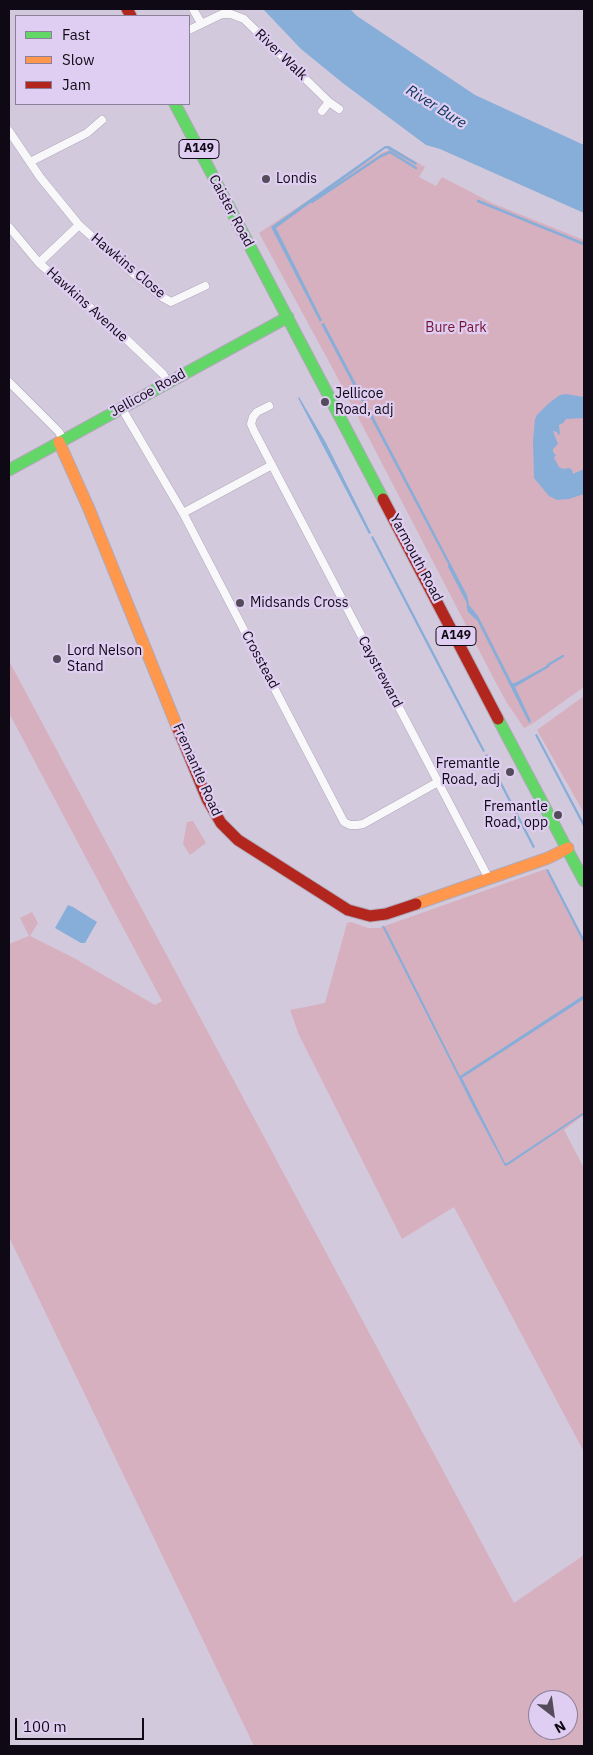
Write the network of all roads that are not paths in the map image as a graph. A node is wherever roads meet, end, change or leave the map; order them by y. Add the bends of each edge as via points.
1 (193, 9) edge
2 (201, 23) junction
3 (190, 29) edge
4 (329, 102) junction
5 (176, 105) edge
6 (339, 109) dead end
7 (322, 111) dead end
8 (102, 120) dead end
9 (9, 131) edge
10 (30, 162) junction
11 (79, 224) junction
12 (9, 227) edge
13 (39, 263) junction
14 (205, 286) dead end
15 (288, 317) junction
16 (9, 382) edge
17 (168, 382) junction
18 (269, 406) dead end
19 (121, 408) junction
20 (61, 441) junction
21 (272, 466) junction
22 (9, 470) edge
23 (184, 513) junction
24 (438, 782) junction
25 (568, 848) junction
26 (489, 879) junction
27 (584, 880) edge

1 - 2 street
2 - 3 street, River Walk
2 - 4 street, River Walk via 222,14 244,19
4 - 6 street, River Walk
4 - 7 street
5 - 15 street, Caister Road / A149
8 - 10 street via 87,133
9 - 10 street, Hawkins Close
10 - 11 street, Hawkins Close
11 - 13 street, Hawkins Close
11 - 14 street, Hawkins Close via 130,271 171,302
12 - 13 street, Hawkins Avenue
13 - 17 street, Hawkins Avenue via 122,335 164,374
15 - 17 street, Jellicoe Road
15 - 25 street, Yarmouth Road / A149
16 - 20 street via 59,432
17 - 19 street, Jellicoe Road
18 - 21 street, Caystreward via 258,412 251,424
19 - 20 street, Jellicoe Road
19 - 23 street, Crosstead
20 - 22 street, Jellicoe Road
20 - 26 street, Fremantle Road via 221,824 238,840 358,914 386,914
21 - 23 street
21 - 24 street, Caystreward
23 - 24 street, Crosstead via 344,822 357,826 363,824
24 - 26 street, Caystreward
25 - 26 street, Fremantle Road
25 - 27 street, Yarmouth Road / A149

